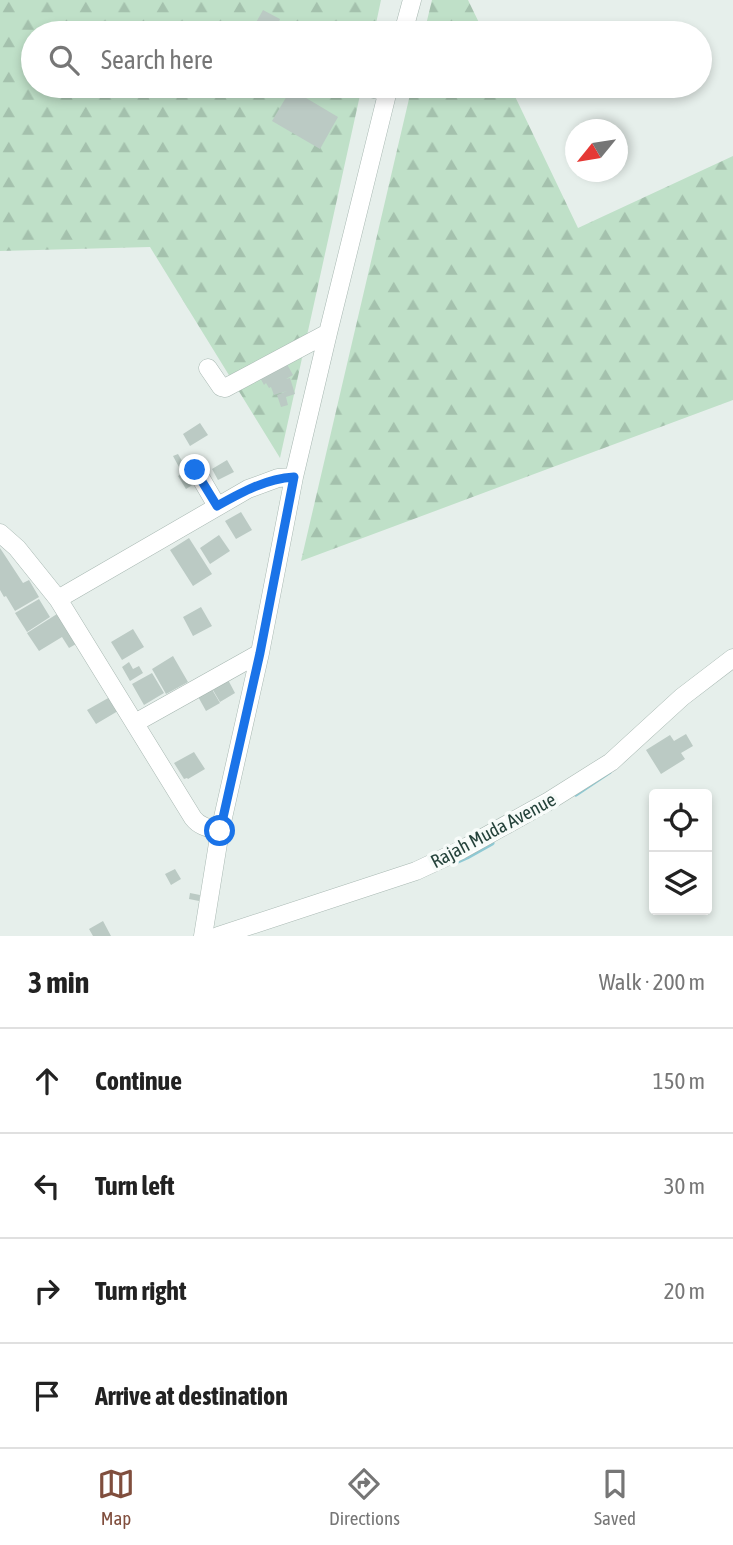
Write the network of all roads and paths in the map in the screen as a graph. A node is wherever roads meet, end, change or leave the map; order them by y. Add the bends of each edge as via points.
1 (411, 0) edge
2 (406, 21) edge
3 (386, 98) edge
4 (328, 333) junction
5 (208, 368) dead end
6 (195, 470) dead end
7 (294, 477) junction
8 (217, 506) junction
9 (0, 533) edge
10 (58, 598) junction
11 (260, 653) junction
12 (733, 658) edge
13 (135, 723) junction
14 (220, 831) junction
15 (203, 936) edge
16 (218, 936) edge

1 - 2 street
3 - 4 street
4 - 5 street via 225,388
4 - 7 street
6 - 8 street
7 - 8 street via 257,485
7 - 11 street
8 - 10 street
9 - 10 street
10 - 13 street
11 - 13 street
11 - 14 street
12 - 16 street, Rajah Muda Avenue via 611,762 461,850 416,871
13 - 14 street via 196,823
14 - 15 street

